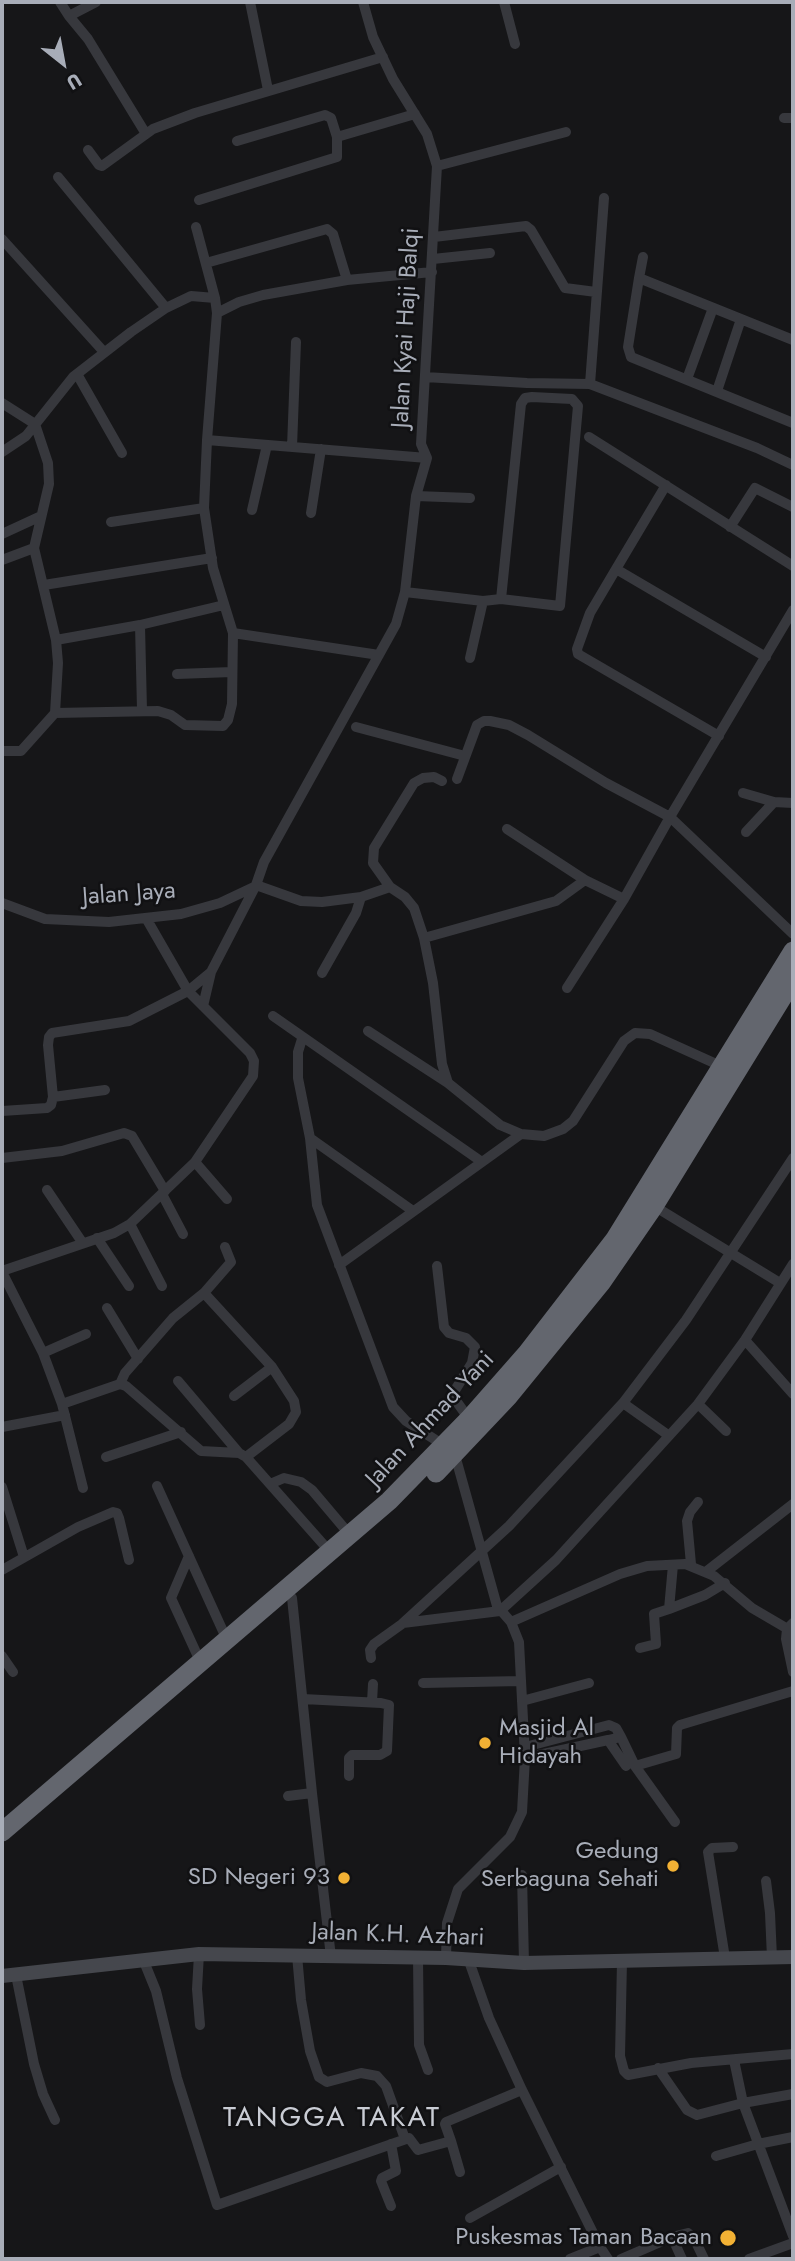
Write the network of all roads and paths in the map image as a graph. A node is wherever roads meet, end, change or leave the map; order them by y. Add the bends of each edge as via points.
1 (60, 2) edge
2 (96, 2) edge
3 (250, 2) edge
4 (363, 2) edge
5 (504, 2) edge
6 (69, 16) junction
7 (515, 44) dead end
8 (383, 57) junction
9 (268, 90) junction
10 (415, 114) junction
11 (566, 132) dead end
12 (146, 134) junction
13 (338, 137) junction
14 (237, 141) dead end
15 (88, 150) dead end
16 (437, 166) junction
17 (58, 177) dead end
18 (604, 198) dead end
19 (199, 200) dead end
20 (196, 227) dead end
21 (434, 237) junction
22 (2, 239) edge
23 (490, 253) dead end
24 (643, 257) dead end
25 (433, 259) junction
26 (206, 263) junction
27 (432, 272) junction
28 (639, 278) junction
29 (347, 280) junction
30 (596, 292) junction
31 (215, 298) junction
32 (166, 308) junction
33 (713, 308) junction
34 (217, 313) junction
35 (741, 319) junction
36 (793, 340) edge
37 (296, 342) dead end
38 (104, 352) junction
39 (77, 374) junction
40 (425, 377) junction
41 (687, 379) junction
42 (590, 384) junction
43 (716, 391) junction
44 (2, 402) edge
45 (793, 423) edge
46 (35, 424) junction
47 (589, 437) dead end
48 (208, 440) junction
49 (267, 445) junction
50 (292, 447) junction
51 (321, 449) junction
52 (2, 452) edge
53 (122, 453) dead end
54 (427, 458) junction
55 (793, 465) edge
56 (666, 485) junction
57 (416, 496) junction
58 (470, 498) dead end
59 (793, 507) edge
60 (204, 508) junction
61 (252, 510) dead end
62 (311, 513) dead end
63 (41, 516) junction
64 (111, 522) dead end
65 (730, 527) junction
66 (2, 534) edge
67 (34, 548) junction
68 (212, 558) junction
69 (2, 560) edge
70 (793, 566) edge
71 (616, 569) junction
72 (44, 586) junction
73 (405, 592) junction
74 (501, 599) junction
75 (483, 601) junction
76 (224, 605) junction
77 (793, 610) edge
78 (140, 625) junction
79 (233, 633) junction
80 (56, 640) junction
81 (379, 655) junction
82 (766, 657) junction
83 (470, 658) dead end
84 (232, 672) junction
85 (177, 674) dead end
86 (142, 710) junction
87 (55, 712) junction
88 (356, 727) dead end
89 (719, 736) junction
90 (2, 751) edge
91 (465, 756) junction
92 (457, 779) dead end
93 (442, 781) dead end
94 (743, 793) dead end
95 (774, 802) junction
96 (793, 803) edge
97 (670, 817) junction
98 (507, 829) dead end
99 (746, 832) dead end
100 (585, 880) junction
101 (256, 885) junction
102 (390, 887) junction
103 (361, 897) junction
104 (624, 899) junction
105 (2, 903) edge
106 (146, 918) junction
107 (793, 934) edge
108 (424, 938) junction
109 (793, 951) edge
110 (211, 972) junction
111 (322, 973) dead end
112 (793, 980) edge
113 (567, 988) dead end
114 (188, 990) junction
115 (203, 1006) junction
116 (273, 1016) dead end
117 (368, 1031) dead end
118 (302, 1039) junction
119 (723, 1067) junction
120 (448, 1083) junction
121 (106, 1090) dead end
122 (53, 1097) junction
123 (2, 1111) edge
124 (521, 1134) junction
125 (310, 1138) junction
126 (2, 1158) edge
127 (793, 1158) edge
128 (195, 1162) junction
129 (482, 1162) junction
130 (47, 1190) dead end
131 (164, 1193) junction
132 (227, 1199) dead end
133 (654, 1206) junction
134 (413, 1211) junction
135 (130, 1224) junction
136 (183, 1234) dead end
137 (97, 1238) junction
138 (82, 1242) junction
139 (225, 1247) dead end
140 (733, 1253) junction
141 (793, 1264) edge
142 (339, 1265) junction
143 (437, 1266) dead end
144 (2, 1271) edge
145 (780, 1283) junction
146 (129, 1286) dead end
147 (162, 1286) dead end
148 (204, 1293) junction
149 (107, 1308) dead end
150 (86, 1334) dead end
151 (745, 1340) junction
152 (43, 1353) junction
153 (138, 1359) junction
154 (272, 1367) junction
155 (178, 1381) dead end
156 (120, 1384) junction
157 (792, 1389) edge
158 (234, 1396) dead end
159 (623, 1403) junction
160 (698, 1404) junction
161 (64, 1410) junction
162 (469, 1419) junction
163 (2, 1427) edge
164 (726, 1431) dead end
165 (181, 1432) junction
166 (668, 1435) junction
167 (450, 1450) junction
168 (242, 1455) junction
169 (106, 1457) dead end
170 (270, 1484) junction
171 (157, 1486) dead end
172 (2, 1487) edge
173 (83, 1488) dead end
174 (698, 1502) dead end
175 (793, 1504) edge
176 (350, 1535) junction
177 (481, 1552) junction
178 (331, 1553) junction
179 (189, 1556) junction
180 (24, 1557) junction
181 (129, 1560) dead end
182 (691, 1564) junction
183 (673, 1565) junction
184 (2, 1570) edge
185 (707, 1571) junction
186 (725, 1583) junction
187 (292, 1598) junction
188 (669, 1609) junction
189 (500, 1611) junction
190 (511, 1622) junction
191 (402, 1624) junction
192 (791, 1628) edge
193 (227, 1640) junction
194 (640, 1648) dead end
195 (2, 1656) edge
196 (371, 1658) dead end
197 (200, 1661) junction
198 (13, 1672) dead end
199 (793, 1672) edge
200 (521, 1681) junction
201 (423, 1683) dead end
202 (589, 1683) dead end
203 (373, 1684) dead end
204 (793, 1691) edge
205 (303, 1699) junction
206 (522, 1701) junction
207 (372, 1702) junction
208 (621, 1737) junction
209 (608, 1740) junction
210 (525, 1753) junction
211 (631, 1766) junction
212 (349, 1776) dead end
213 (312, 1793) junction
214 (288, 1796) dead end
215 (675, 1822) dead end
216 (2, 1832) edge
217 (2, 1846) edge
218 (733, 1847) dead end
219 (522, 1875) dead end
220 (766, 1881) dead end
221 (199, 1954) junction
222 (298, 1955) junction
223 (331, 1957) junction
224 (793, 1957) edge
225 (418, 1958) junction
226 (446, 1958) junction
227 (725, 1958) junction
228 (772, 1958) junction
229 (144, 1959) junction
230 (469, 1961) junction
231 (622, 1961) junction
232 (524, 1963) junction
233 (9, 1976) edge
234 (201, 2025) dead end
235 (793, 2054) edge
236 (734, 2060) junction
237 (658, 2068) junction
238 (428, 2070) dead end
239 (522, 2090) junction
240 (793, 2094) edge
241 (743, 2103) junction
242 (55, 2120) dead end
243 (793, 2137) edge
244 (405, 2139) junction
245 (451, 2141) junction
246 (391, 2144) junction
247 (758, 2144) junction
248 (716, 2156) dead end
249 (561, 2166) junction
250 (460, 2172) dead end
251 (391, 2206) dead end
252 (470, 2218) dead end
253 (793, 2236) edge
254 (672, 2237) junction
255 (793, 2243) edge
256 (600, 2247) junction
257 (570, 2259) edge
258 (608, 2259) edge
259 (621, 2259) edge
260 (682, 2259) edge
261 (704, 2259) edge
262 (749, 2259) edge

1 - 6 street
2 - 6 street
3 - 9 street
4 - 8 street, Jalan Kyai Haji Balqi
5 - 7 street
6 - 12 street
8 - 9 street
8 - 10 street, Jalan Kyai Haji Balqi
9 - 12 street
10 - 13 street
10 - 16 street, Jalan Kyai Haji Balqi via 429,137
11 - 16 street
12 - 15 street via 102,166
13 - 14 street via 331,118 325,115
13 - 19 street via 337,157
16 - 21 street, Jalan Kyai Haji Balqi
17 - 32 street
18 - 30 street
20 - 26 street
21 - 25 street, Jalan Kyai Haji Balqi
21 - 30 street via 526,226 565,288
22 - 38 street
23 - 25 street
24 - 28 street
25 - 27 street, Jalan Kyai Haji Balqi
26 - 29 street via 327,229 333,234
26 - 31 street
27 - 29 street
27 - 40 street, Jalan Kyai Haji Balqi
28 - 33 street
28 - 41 street via 628,347 631,357
29 - 34 street via 263,295
30 - 42 street
31 - 32 street via 191,296
31 - 34 street
32 - 38 street
33 - 35 street
33 - 41 street
34 - 48 street
35 - 36 street
35 - 43 street
37 - 50 street
38 - 39 street
39 - 46 street
39 - 53 street
40 - 42 street
40 - 54 street, Jalan Kyai Haji Balqi via 421,444
41 - 43 street
42 - 55 street
43 - 45 street
44 - 46 street
46 - 52 street
46 - 63 street via 48,463 49,484
47 - 56 street
48 - 49 street
48 - 60 street
49 - 50 street
49 - 61 street
50 - 51 street
51 - 54 street
51 - 62 street
54 - 57 street, Jalan Kyai Haji Balqi
56 - 65 street
56 - 71 street
57 - 58 street
57 - 73 street, Jalan Kyai Haji Balqi
59 - 65 street via 755,488
60 - 64 street
60 - 68 street
63 - 66 street
63 - 67 street
65 - 70 street
67 - 69 street
67 - 72 street
68 - 72 street
68 - 76 street
71 - 82 street
71 - 89 street via 590,613 578,654
72 - 80 street
73 - 75 street
73 - 81 street, Jalan Kyai Haji Balqi via 396,624
74 - 74 street via 560,606 578,406 572,399 532,397 521,404
74 - 75 street
75 - 83 street
76 - 78 street
76 - 79 street
77 - 82 street
78 - 80 street
78 - 86 street
79 - 81 street
79 - 84 street
80 - 87 street
81 - 101 street, Jalan Kyai Haji Balqi via 264,862
82 - 89 street
84 - 85 street
84 - 86 street via 232,704 223,726 189,726 164,712
86 - 87 street
87 - 90 street via 21,751
88 - 91 street
89 - 97 street
91 - 92 street
91 - 97 street via 479,722 509,725
93 - 102 street via 423,778 414,783 374,848 373,863
94 - 95 street
95 - 96 street
95 - 99 street
97 - 104 street
97 - 107 street
98 - 100 street
100 - 104 street
100 - 108 street via 556,901
101 - 103 street via 301,901
101 - 106 street, Jalan Jaya via 220,903
101 - 110 street, Jalan Kyai Haji Balqi
102 - 103 street
102 - 108 street via 414,908
103 - 111 street
104 - 113 street
105 - 106 street, Jalan Jaya via 44,919 109,922
106 - 114 street
108 - 120 street
109 - 119 highway, Jalan Ahmad Yani
110 - 114 street
110 - 115 street
112 - 133 highway, Jalan Ahmad Yani
114 - 115 street
114 - 122 street via 129,1021 52,1033 48,1045
115 - 128 street via 254,1061 253,1076
116 - 118 street
117 - 120 street
118 - 125 street via 298,1078
118 - 129 street
119 - 124 street via 650,1034 635,1033 624,1041 573,1121 544,1136
119 - 162 highway, Jalan Ahmad Yani via 615,1238 527,1353
120 - 124 street via 500,1125
121 - 122 street
122 - 123 street via 47,1108
124 - 129 street
125 - 134 street
125 - 142 street via 317,1205
126 - 131 street via 62,1151 124,1133 132,1136
127 - 140 street
128 - 131 street
128 - 132 street
129 - 134 street
130 - 138 street
131 - 135 street
131 - 136 street
133 - 140 street
133 - 167 highway, Jalan Ahmad Yani via 562,1334
134 - 142 street
135 - 137 street
135 - 147 street
137 - 138 street
137 - 146 street
138 - 144 street
139 - 148 street via 231,1262
140 - 145 street
140 - 159 street
141 - 145 street
142 - 167 street via 393,1406 406,1421
143 - 162 street via 444,1327 475,1347 472,1363 452,1395
144 - 152 street
145 - 151 street
148 - 153 street via 173,1318
148 - 154 street
149 - 153 street
150 - 152 street
151 - 157 street
151 - 160 street
152 - 161 street
153 - 156 street
154 - 158 street
154 - 168 street via 296,1412 289,1424
155 - 168 street
156 - 161 street
156 - 165 street
159 - 166 street
159 - 177 street
160 - 164 street
160 - 166 street
161 - 163 street
161 - 173 street
162 - 167 highway, Jalan Ahmad Yani
165 - 168 street via 205,1452
165 - 169 street
166 - 189 street via 556,1560
167 - 176 highway, Jalan Ahmad Yani
167 - 177 street
167 - 187 highway, Jalan Ahmad Yani via 389,1517
168 - 170 street
170 - 176 street via 284,1478 301,1482
170 - 178 street
171 - 179 street
172 - 180 street
174 - 182 street via 687,1521
175 - 185 street
176 - 178 highway, Jalan Ahmad Yani
177 - 189 street
177 - 191 street
178 - 193 highway, Jalan Ahmad Yani
179 - 193 street
179 - 197 street via 171,1598
180 - 181 street via 113,1512 119,1517
180 - 184 street
182 - 183 street
182 - 185 street
183 - 188 street
183 - 190 street via 620,1574
185 - 186 street
186 - 188 street
186 - 192 street via 752,1608
187 - 205 street
187 - 217 highway, Jalan Ahmad Yani
188 - 194 street via 654,1614 656,1644
189 - 190 street
189 - 191 street
190 - 200 street via 519,1642
191 - 196 street via 374,1644
192 - 199 street via 787,1652
193 - 197 highway, Jalan Ahmad Yani
195 - 198 street
197 - 216 highway, Jalan Ahmad Yani
200 - 201 street
200 - 206 street
202 - 206 street
203 - 207 street
204 - 211 street via 680,1726 676,1754
205 - 207 street
205 - 213 street
206 - 210 street
207 - 212 street via 389,1706 387,1751 352,1755
208 - 209 street
208 - 210 street via 609,1725
208 - 211 street
209 - 210 street
209 - 211 street
210 - 226 street via 522,1812 510,1837 458,1889 447,1923
211 - 215 street
213 - 214 street
213 - 223 street
218 - 227 street via 708,1852
219 - 232 street
220 - 228 street
221 - 222 street, Jalan K.H. Azhari
221 - 229 street, Jalan K.H. Azhari
221 - 234 street
222 - 223 street, Jalan K.H. Azhari
222 - 244 street via 301,2000 319,2077 327,2082 361,2073 377,2076 386,2086
223 - 225 street, Jalan K.H. Azhari
224 - 228 street, Jalan K.H. Azhari
225 - 226 street, Jalan K.H. Azhari
225 - 238 street via 419,2045
226 - 230 street, Jalan K.H. Azhari
227 - 228 street, Jalan K.H. Azhari
227 - 231 street, Jalan K.H. Azhari
229 - 233 street, Jalan K.H. Azhari
229 - 246 street via 216,2205
230 - 232 street, Jalan K.H. Azhari
230 - 239 street
231 - 232 street, Jalan K.H. Azhari
231 - 237 street via 623,2068 629,2076
233 - 242 street via 43,2094
235 - 236 street
236 - 237 street
236 - 241 street
237 - 241 street via 691,2114
239 - 245 street via 446,2122
239 - 249 street
240 - 241 street
241 - 247 street
243 - 247 street
244 - 245 street via 411,2137 418,2150
244 - 246 street
245 - 250 street
246 - 251 street via 396,2171 381,2181
247 - 248 street
247 - 253 street
249 - 252 street
249 - 256 street
254 - 259 street
254 - 260 street
254 - 261 street via 690,2234
255 - 262 street
256 - 257 street
256 - 258 street

